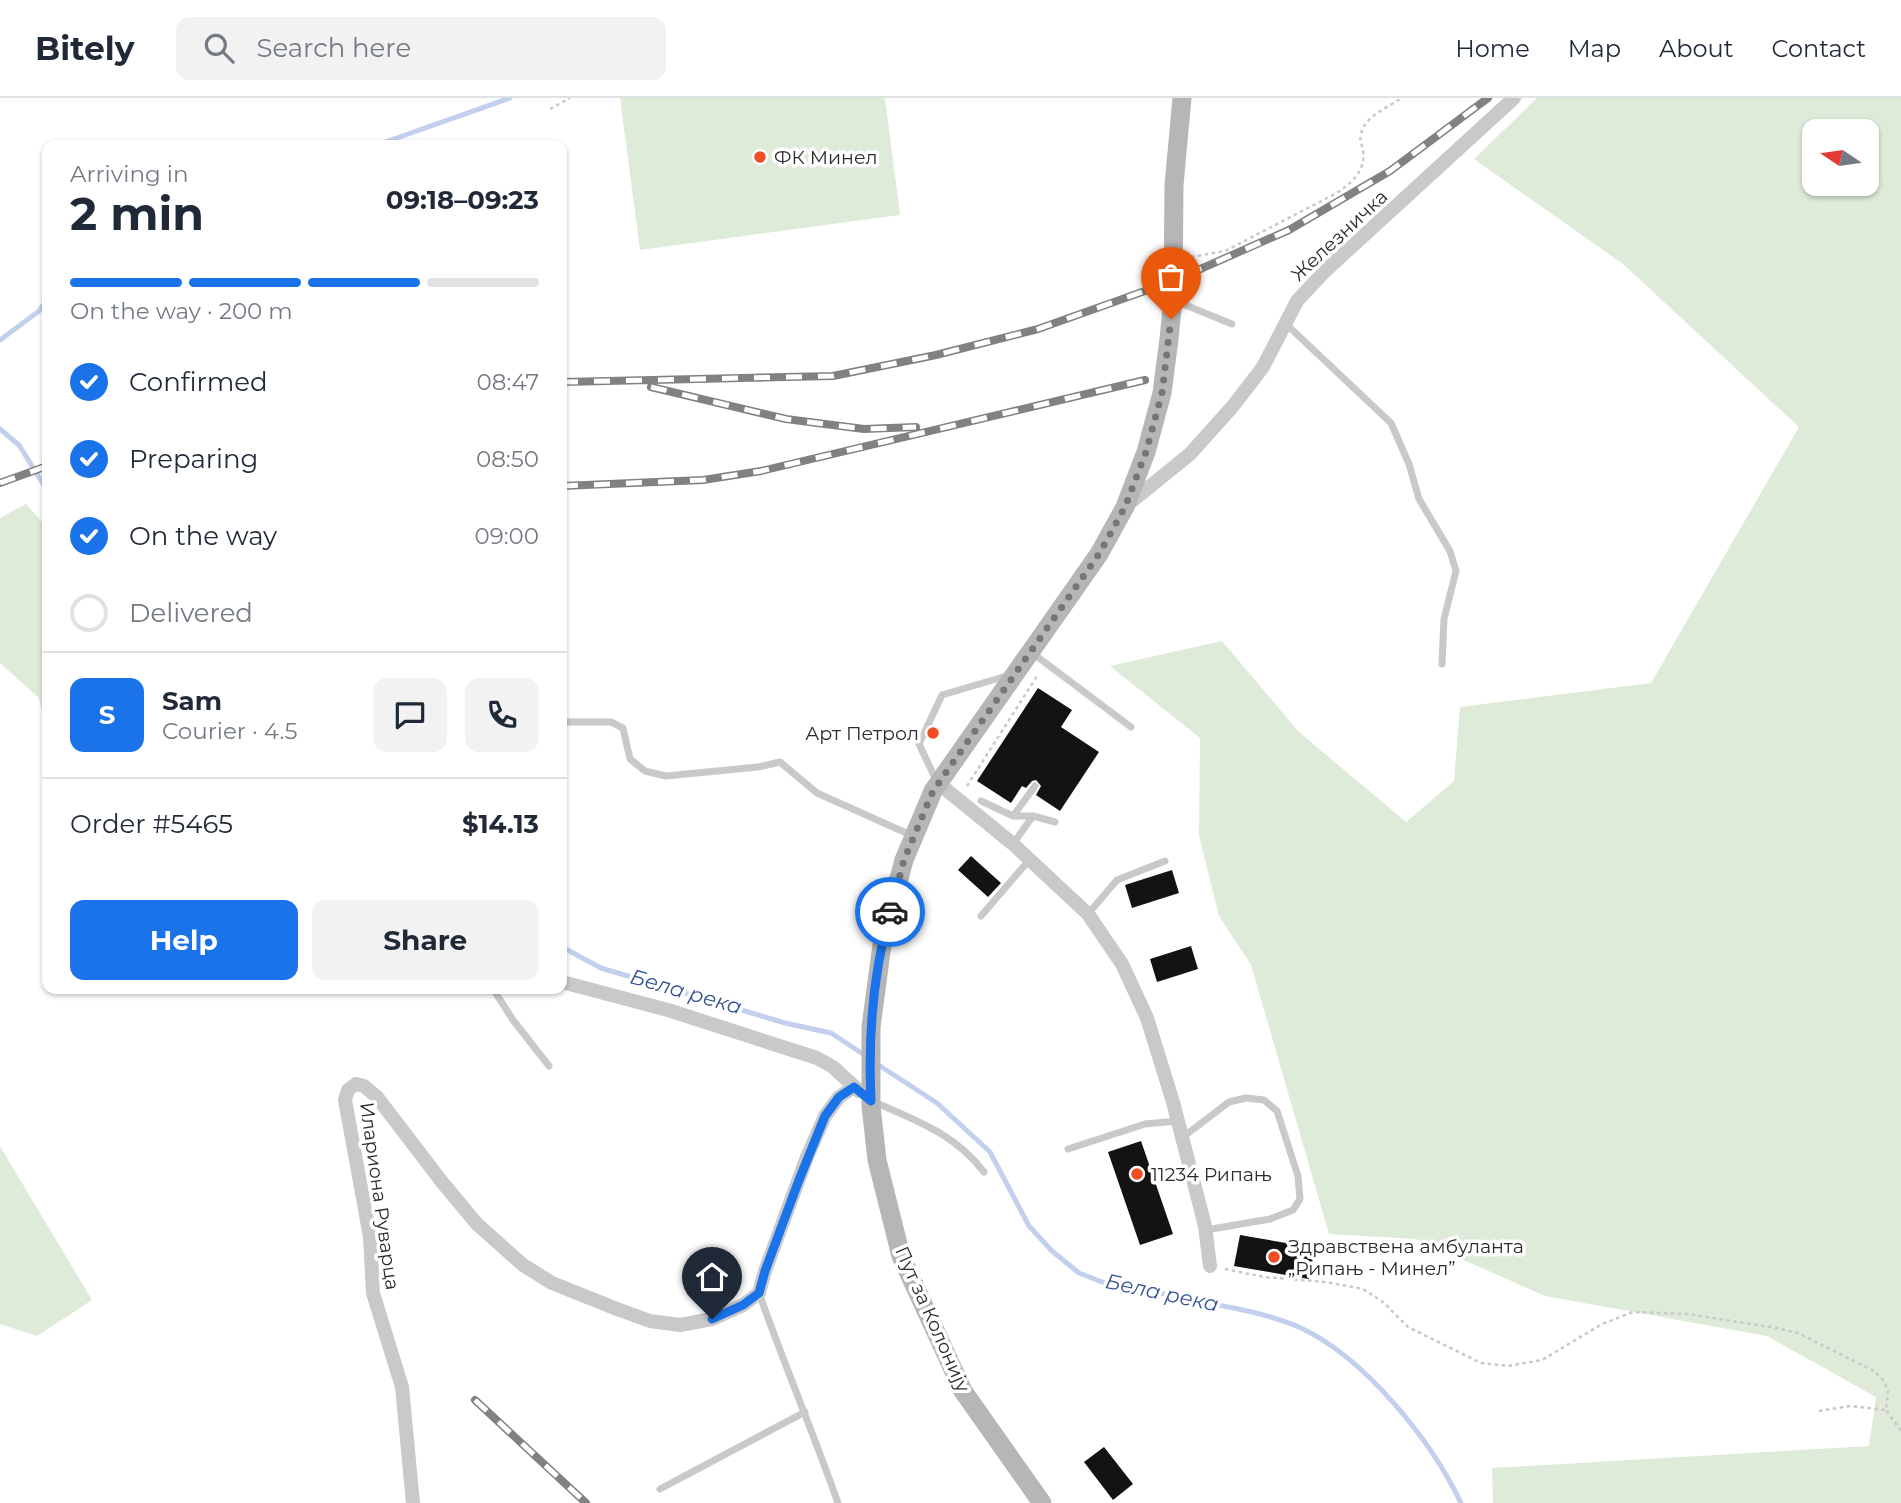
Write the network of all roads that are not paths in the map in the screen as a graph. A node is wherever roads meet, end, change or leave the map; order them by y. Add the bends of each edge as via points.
1 (1182, 98) edge
2 (1514, 98) edge
3 (1173, 299) junction
4 (1232, 324) dead end
5 (1286, 324) junction
6 (1125, 507) junction
7 (1030, 651) junction
8 (1442, 664) dead end
9 (1014, 674) junction
10 (567, 722) edge
11 (1131, 727) dead end
12 (938, 783) junction
13 (1035, 786) dead end
14 (981, 801) dead end
15 (1013, 816) junction
16 (1032, 816) junction
17 (1055, 822) dead end
18 (914, 836) junction
19 (1013, 844) junction
20 (1030, 859) junction
21 (1165, 861) dead end
22 (1088, 914) junction
23 (981, 916) dead end
24 (567, 983) edge
25 (496, 994) edge
26 (549, 1066) dead end
27 (862, 1081) junction
28 (871, 1101) junction
29 (1178, 1121) junction
30 (1182, 1137) junction
31 (1068, 1149) dead end
32 (984, 1172) dead end
33 (1206, 1230) junction
34 (1210, 1265) road end
35 (759, 1293) junction
36 (805, 1412) junction
37 (660, 1489) dead end
38 (414, 1503) edge
39 (838, 1503) edge
40 (1042, 1503) edge

1 - 3 street, Пут за Колонију via 1174,185
2 - 5 street, Железничка via 1324,272 1297,301
3 - 4 lane
3 - 6 street, Пут за Колонију via 1162,393
5 - 6 street, Железничка via 1263,367 1233,406 1189,454
5 - 8 lane via 1391,423 1419,499 1450,551 1456,571 1444,619
6 - 7 street, Пут за Колонију via 1099,554
7 - 9 street, Пут за Колонију
7 - 11 lane
9 - 12 street, Пут за Колонију
9 - 12 lane via 942,695 919,744
10 - 18 lane via 611,722 623,728 631,759 645,771 666,776 780,762 817,793
12 - 18 street, Пут за Колонију
12 - 19 street
13 - 15 lane
14 - 15 lane
15 - 16 lane
16 - 17 lane
16 - 19 lane
18 - 27 street, Пут за Колонију via 883,937
19 - 20 street
20 - 22 street
20 - 23 lane
21 - 22 lane via 1117,880
22 - 29 street via 1122,964 1147,1018
24 - 27 street via 817,1058
25 - 26 lane
27 - 28 street, Пут за Колонију
27 - 35 street via 839,1097 825,1116
28 - 32 lane via 948,1136
28 - 40 street, Пут за Колонију via 877,1160 901,1256 963,1391
29 - 30 street
29 - 31 lane via 1145,1124
30 - 33 street
30 - 33 lane via 1229,1102 1264,1100 1277,1111 1298,1176 1300,1199 1293,1210 1270,1219
33 - 34 street
35 - 36 lane
35 - 38 street, Илариона Руварца via 712,1319 680,1325 650,1321 552,1283 523,1265 477,1224 377,1097 356,1084 345,1100 370,1237 373,1293 402,1387
36 - 37 lane
36 - 39 lane

